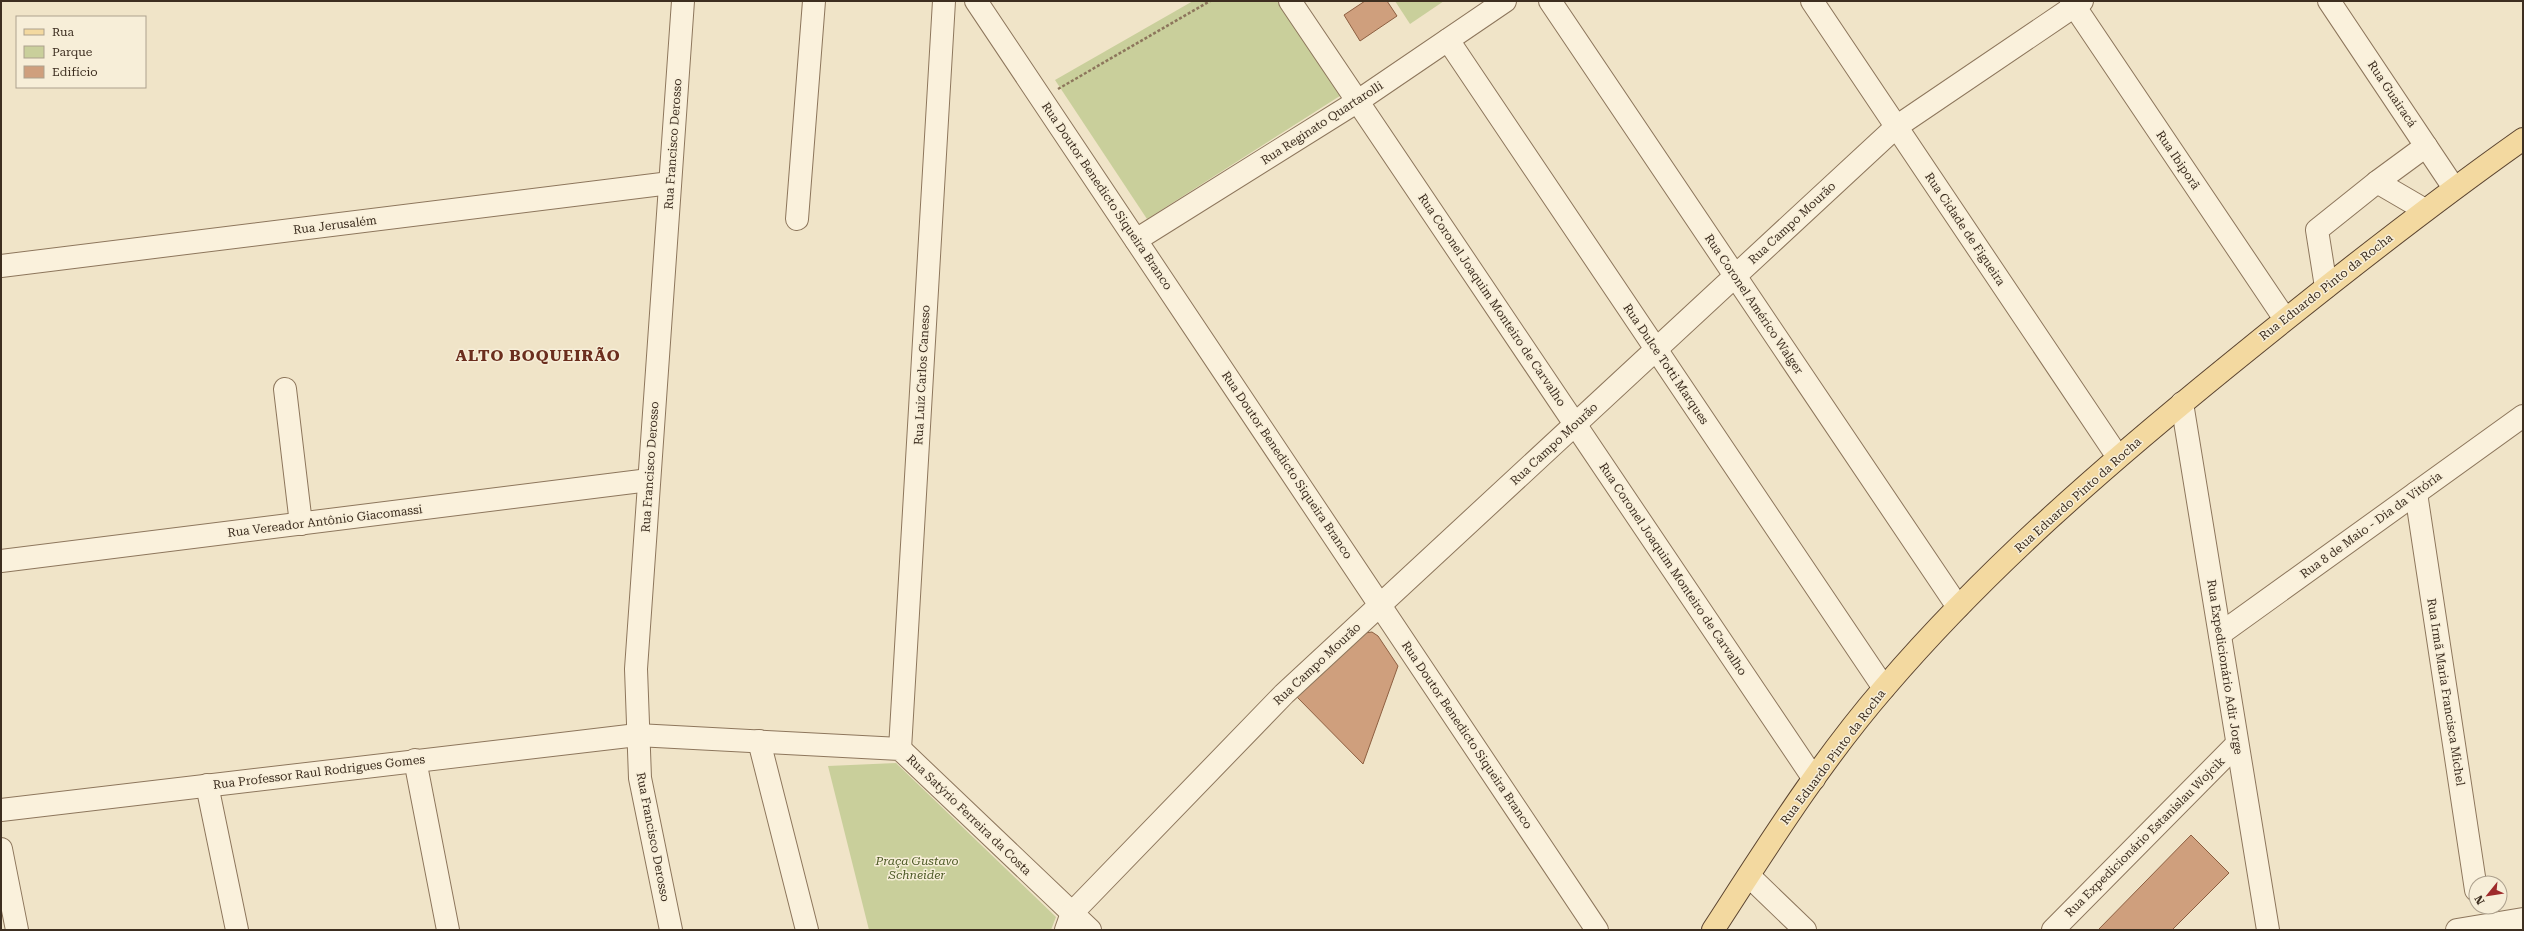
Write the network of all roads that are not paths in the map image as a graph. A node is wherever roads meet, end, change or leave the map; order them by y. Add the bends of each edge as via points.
1 (683, 1) edge
2 (814, 1) edge
3 (944, 1) edge
4 (976, 1) edge
5 (1290, 1) edge
6 (1504, 1) edge
7 (1550, 1) edge
8 (1812, 1) edge
9 (2329, 1) edge
10 (2076, 3) edge
11 (1448, 40) junction
12 (1358, 101) junction
13 (1896, 126) junction
14 (2523, 139) edge
15 (2426, 146) junction
16 (2377, 182) junction
17 (670, 183) junction
18 (2454, 188) junction
19 (2425, 210) junction
20 (797, 219) dead end
21 (1136, 240) junction
22 (1, 266) edge
23 (1735, 276) junction
24 (2326, 287) junction
25 (2285, 319) junction
26 (1656, 349) junction
27 (285, 389) dead end
28 (2182, 403) junction
29 (2523, 416) edge
30 (1575, 424) junction
31 (2118, 457) junction
32 (649, 480) junction
33 (2416, 493) junction
34 (301, 524) junction
35 (1, 561) edge
36 (1380, 605) junction
37 (1958, 607) junction
38 (2220, 634) junction
39 (1884, 688) junction
40 (637, 735) junction
41 (759, 741) junction
42 (2238, 744) junction
43 (900, 749) junction
44 (415, 760) junction
45 (1814, 779) junction
46 (207, 785) junction
47 (1, 810) edge
48 (1, 849) edge
49 (2474, 875) edge
50 (1749, 876) junction
51 (2480, 916) edge
52 (2523, 919) edge
53 (1069, 922) edge
54 (17, 930) edge
55 (237, 930) edge
56 (448, 930) edge
57 (671, 930) edge
58 (807, 930) edge
59 (1090, 930) edge
60 (1597, 930) edge
61 (1713, 930) edge
62 (1805, 930) edge
63 (2053, 930) edge
64 (2268, 930) edge
65 (2457, 930) edge

1 - 17 street, Rua Francisco Derosso
2 - 20 street
3 - 43 street, Rua Luiz Carlos Canesso
4 - 21 street, Rua Doutor Benedicto Siqueira Branco
5 - 12 street, Rua Coronel Joaquim Monteiro de Carvalho
6 - 11 street, Rua Reginato Quartarolli
7 - 23 street, Rua Coronel Américo Walger
8 - 13 street, Rua Cidade de Figueira
9 - 15 street, Rua Guairacá
10 - 13 street, Rua Campo Mourão
10 - 25 street, Rua Ibiporã
11 - 12 street, Rua Reginato Quartarolli
11 - 26 street, Rua Dulce Totti Marques
12 - 21 street, Rua Reginato Quartarolli
12 - 30 street, Rua Coronel Joaquim Monteiro de Carvalho
13 - 23 street, Rua Campo Mourão
13 - 31 street, Rua Cidade de Figueira
14 - 18 main road, Rua Eduardo Pinto da Rocha
15 - 16 street
15 - 18 street, Rua Guairacá
16 - 19 street
16 - 24 street via 2317,230
17 - 22 street, Rua Jerusalém
17 - 32 street, Rua Francisco Derosso
18 - 19 main road, Rua Eduardo Pinto da Rocha
19 - 24 main road, Rua Eduardo Pinto da Rocha
21 - 36 street, Rua Doutor Benedicto Siqueira Branco
23 - 26 street, Rua Campo Mourão
23 - 37 street, Rua Coronel Américo Walger
24 - 25 main road, Rua Eduardo Pinto da Rocha
25 - 28 main road, Rua Eduardo Pinto da Rocha
26 - 30 street, Rua Campo Mourão
26 - 39 street, Rua Dulce Totti Marques
27 - 34 street
28 - 31 main road, Rua Eduardo Pinto da Rocha
28 - 38 street, Rua Expedicionário Adir Jorge
29 - 33 street, Rua 8 de Maio - Dia da Vitória
30 - 36 street, Rua Campo Mourão
30 - 45 street, Rua Coronel Joaquim Monteiro de Carvalho
31 - 37 main road, Rua Eduardo Pinto da Rocha via 2036,531
32 - 34 street, Rua Vereador Antônio Giacomassi
32 - 40 street, Rua Francisco Derosso via 637,641
33 - 38 street, Rua 8 de Maio - Dia da Vitória
33 - 49 street, Rua Irmã Maria Francisca Michel
34 - 35 street, Rua Vereador Antônio Giacomassi
36 - 53 street, Rua Campo Mourão via 1284,694
36 - 60 street, Rua Doutor Benedicto Siqueira Branco
37 - 39 main road, Rua Eduardo Pinto da Rocha
38 - 42 street, Rua Expedicionário Adir Jorge
39 - 45 main road, Rua Eduardo Pinto da Rocha
40 - 41 street, Rua Satýrio Ferreira da Costa
40 - 44 street, Rua Professor Raul Rodrigues Gomes
40 - 57 street, Rua Francisco Derosso via 643,799
41 - 43 street, Rua Satýrio Ferreira da Costa
41 - 58 street
42 - 63 street, Rua Expedicionário Estanislau Wojcik
42 - 64 street, Rua Expedicionário Adir Jorge
43 - 53 street, Rua Satýrio Ferreira da Costa
44 - 46 street, Rua Professor Raul Rodrigues Gomes
44 - 56 street
45 - 50 main road, Rua Eduardo Pinto da Rocha
46 - 47 street, Rua Professor Raul Rodrigues Gomes
46 - 55 street
48 - 54 street
50 - 61 main road, Rua Eduardo Pinto da Rocha
50 - 62 street
51 - 52 street
51 - 65 street
53 - 59 street, Rua Satýrio Ferreira da Costa

